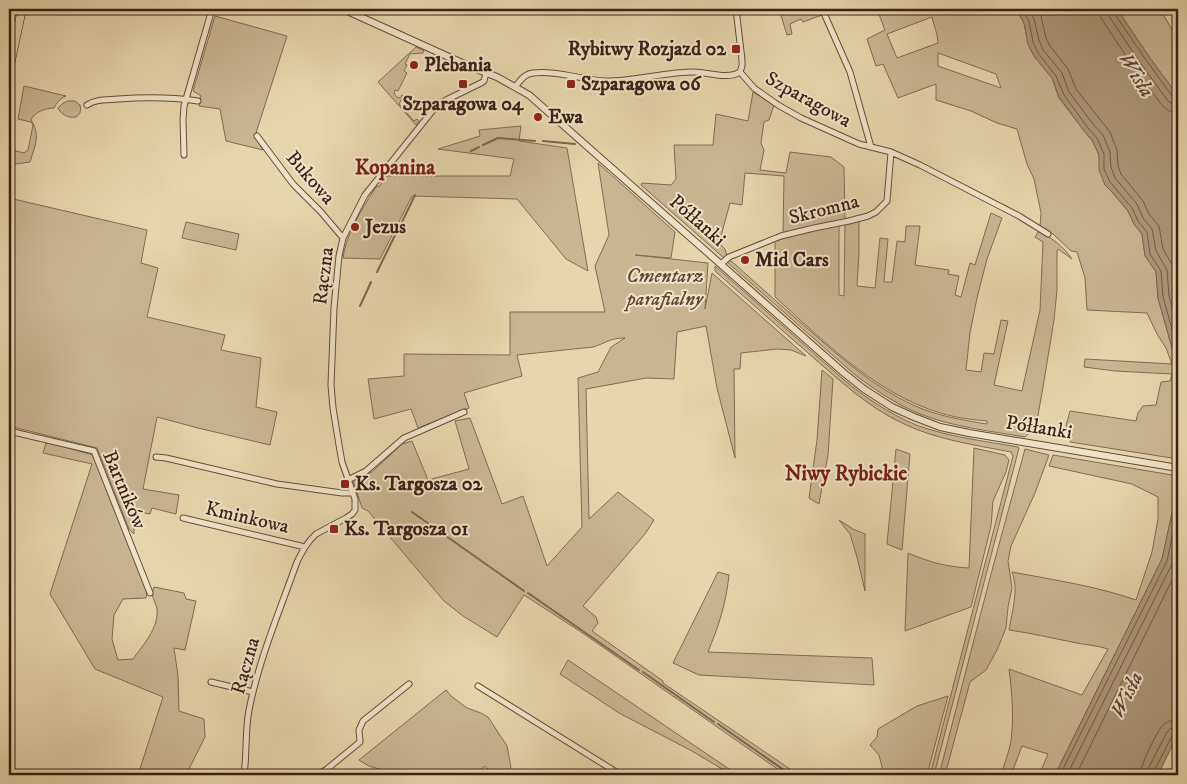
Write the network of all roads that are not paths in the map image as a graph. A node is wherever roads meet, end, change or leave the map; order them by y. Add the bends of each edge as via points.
1 (22, 9) edge
2 (212, 9) edge
3 (343, 9) edge
4 (736, 9) edge
5 (823, 11) dead end
6 (9, 70) edge
7 (740, 72) junction
8 (486, 73) junction
9 (515, 87) junction
10 (185, 99) junction
11 (198, 101) dead end
12 (87, 105) dead end
13 (257, 136) dead end
14 (871, 147) junction
15 (891, 152) junction
16 (184, 155) dead end
17 (1048, 234) dead end
18 (343, 238) junction
19 (721, 264) junction
20 (464, 412) dead end
21 (9, 431) edge
22 (156, 457) dead end
23 (1178, 468) edge
24 (348, 480) junction
25 (352, 493) junction
26 (183, 518) dead end
27 (305, 547) junction
28 (150, 593) dead end
29 (211, 682) dead end
30 (409, 684) dead end
31 (478, 686) dead end
32 (253, 692) junction
33 (244, 775) edge
34 (318, 775) edge
35 (621, 775) edge

1 - 6 main road
2 - 10 street
3 - 8 street, Półłanki
4 - 7 street via 742,60
5 - 14 street via 850,72
7 - 9 street, Szparagowa via 731,75 688,72 613,81 532,73
7 - 14 street, Szparagowa via 754,88 778,105
8 - 9 street, Półłanki
8 - 18 street, Rączna via 482,82 434,109 365,195
9 - 19 street, Półłanki via 546,109
10 - 11 street
10 - 12 street via 130,98 94,101
10 - 16 street
13 - 18 street, Bukowa via 293,184
14 - 15 street, Szparagowa
15 - 17 street, Szparagowa via 1019,216
15 - 19 street, Skromna via 887,201 876,212 855,220 780,236 729,257
18 - 24 street, Rączna via 332,346 332,385 339,446
19 - 23 street, Półłanki via 864,389 914,417 969,434
20 - 24 street via 404,438 366,471
21 - 28 street, Bartników via 94,451
22 - 25 street via 277,484
24 - 25 street, Rączna
25 - 27 street, Rączna via 353,513 316,534
26 - 27 street, Kminkowa
27 - 32 street, Rączna
29 - 32 street
30 - 34 street via 363,721 359,730 360,742
31 - 35 street
32 - 33 street, Rączna

